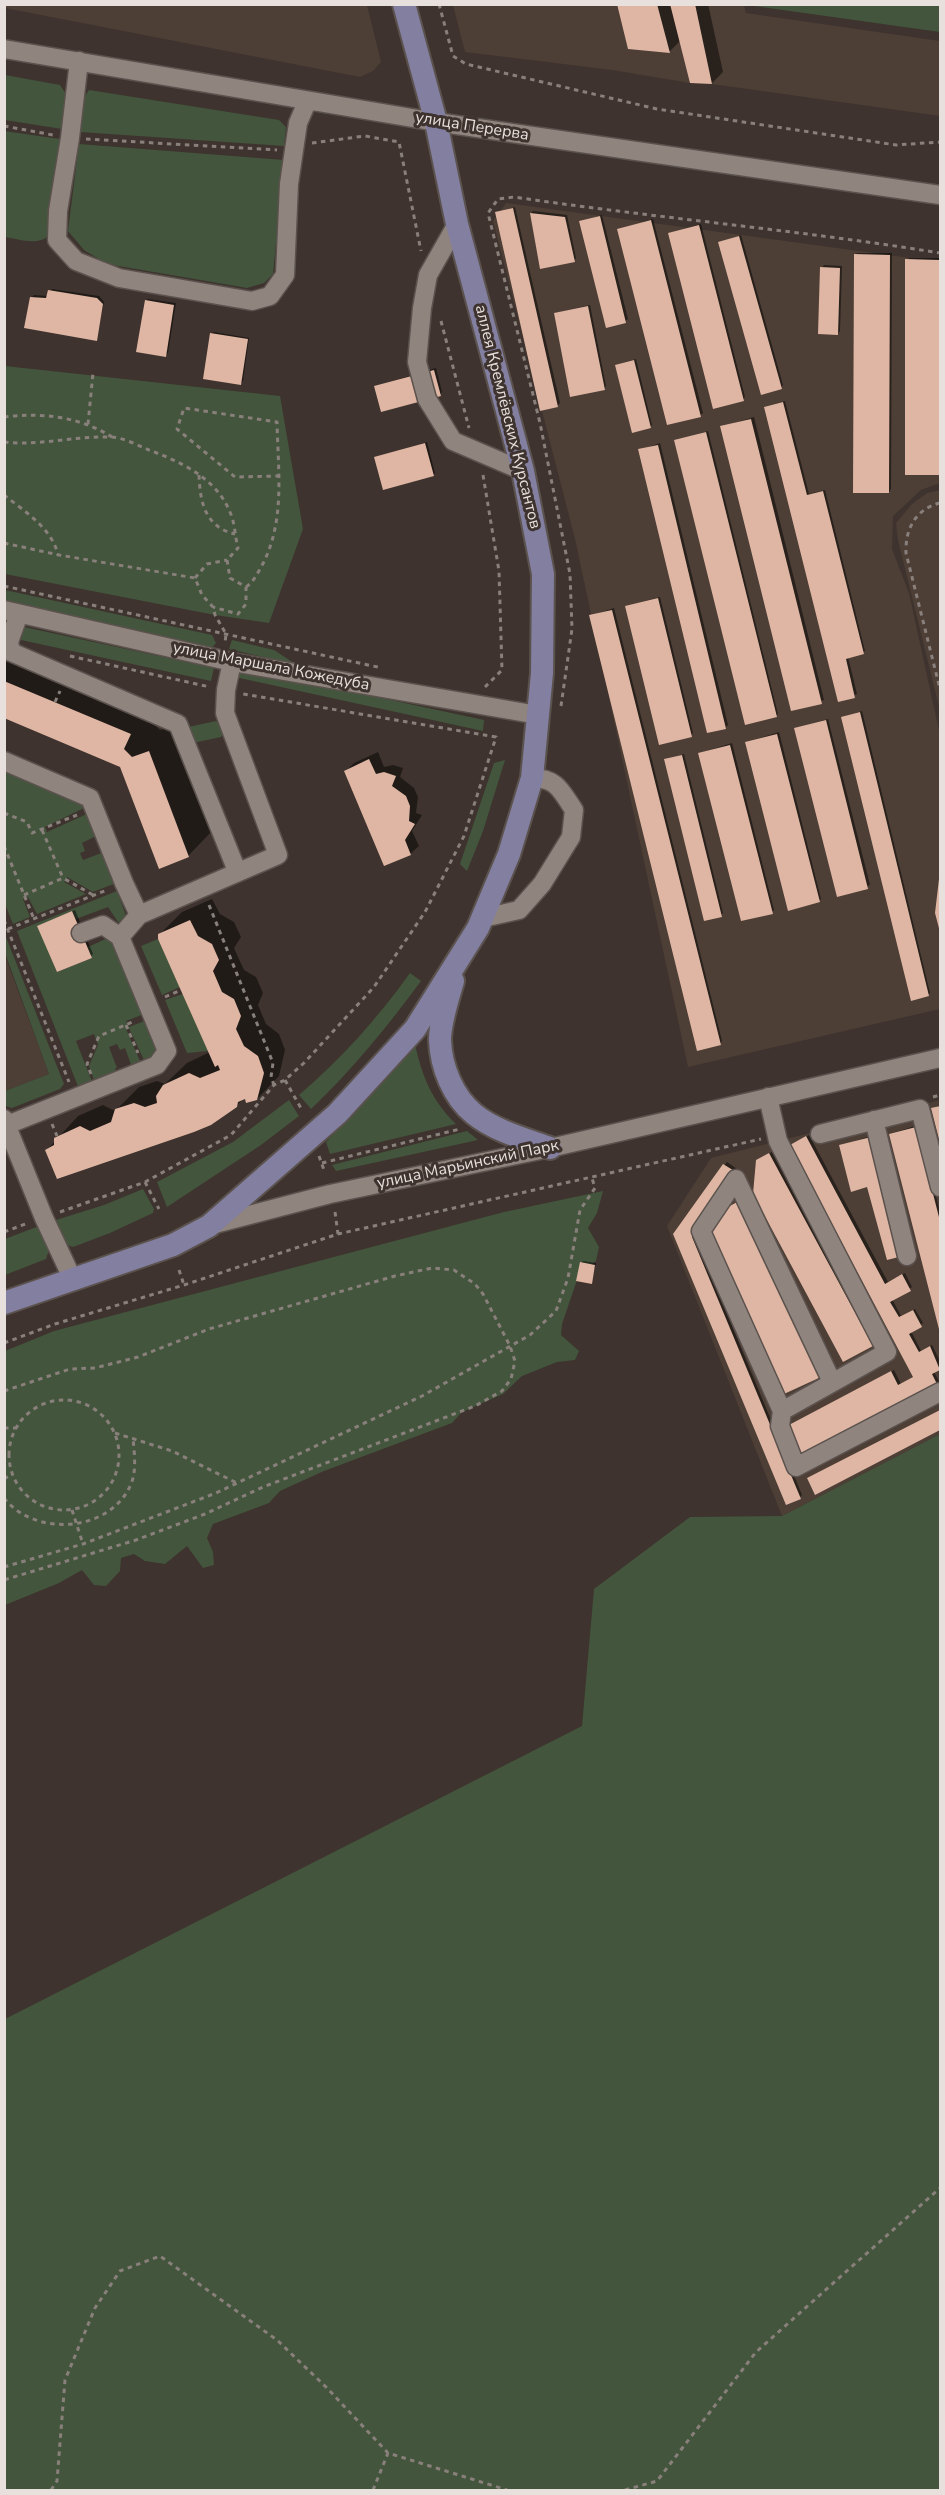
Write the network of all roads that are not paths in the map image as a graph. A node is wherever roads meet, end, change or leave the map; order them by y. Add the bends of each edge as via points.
1 (404, 4) edge
2 (4, 49) edge
3 (79, 61) junction
4 (307, 102) junction
5 (436, 122) junction
6 (940, 195) edge
7 (457, 224) junction
8 (523, 471) junction
9 (11, 612) edge
10 (228, 655) junction
11 (549, 715) junction
12 (4, 761) edge
13 (532, 778) junction
14 (237, 871) junction
15 (139, 915) junction
16 (483, 918) junction
17 (81, 933) dead end
18 (120, 936) junction
19 (459, 960) junction
20 (940, 1058) edge
21 (768, 1097) junction
22 (874, 1120) junction
23 (6, 1122) edge
24 (820, 1134) dead end
25 (550, 1148) junction
26 (940, 1187) edge
27 (209, 1226) junction
28 (907, 1256) dead end
29 (73, 1280) junction
30 (4, 1303) edge
31 (832, 1382) junction
32 (940, 1392) edge
33 (782, 1411) junction

1 - 5 main road, аллея Кремлёвских Курсантов
2 - 3 street, улица Перерва
3 - 4 street, улица Перерва
3 - 4 street via 57,240 76,261 119,278 252,301 270,296 285,275 294,151 298,123
4 - 5 street, улица Перерва
5 - 6 street, улица Перерва
5 - 7 main road, аллея Кремлёвских Курсантов
7 - 8 main road, аллея Кремлёвских Курсантов
7 - 8 street via 428,275 417,362 427,399 453,441
8 - 11 main road, аллея Кремлёвских Курсантов via 543,574 542,673
9 - 10 street, улица Маршала Кожедуба
9 - 14 street via 11,652 178,724
10 - 11 street, улица Маршала Кожедуба
10 - 14 street via 225,713 278,855
11 - 13 main road, аллея Кремлёвских Курсантов
12 - 15 street via 90,798
13 - 16 main road, аллея Кремлёвских Курсантов
13 - 16 street via 549,779 574,810 571,837 542,884 519,910
14 - 15 street
15 - 18 street
16 - 19 main road, аллея Кремлёвских Курсантов
17 - 18 street via 103,925
18 - 23 street via 156,1006 166,1051 157,1065
19 - 25 main road via 440,1039 457,1097 486,1122
19 - 27 main road, аллея Кремлёвских Курсантов via 415,1029 337,1114
20 - 21 street, улица Марьинский Парк
21 - 25 street, улица Марьинский Парк
21 - 31 street via 778,1141 887,1352
22 - 24 street
22 - 26 street via 920,1109
22 - 28 street
23 - 29 street
25 - 27 street, улица Марьинский Парк via 330,1194
27 - 29 main road, улица Марьинский Парк via 173,1245
29 - 30 main road, улица Марьинский Парк
31 - 33 street
31 - 33 street via 736,1179 701,1232
32 - 33 street via 796,1467 780,1426

